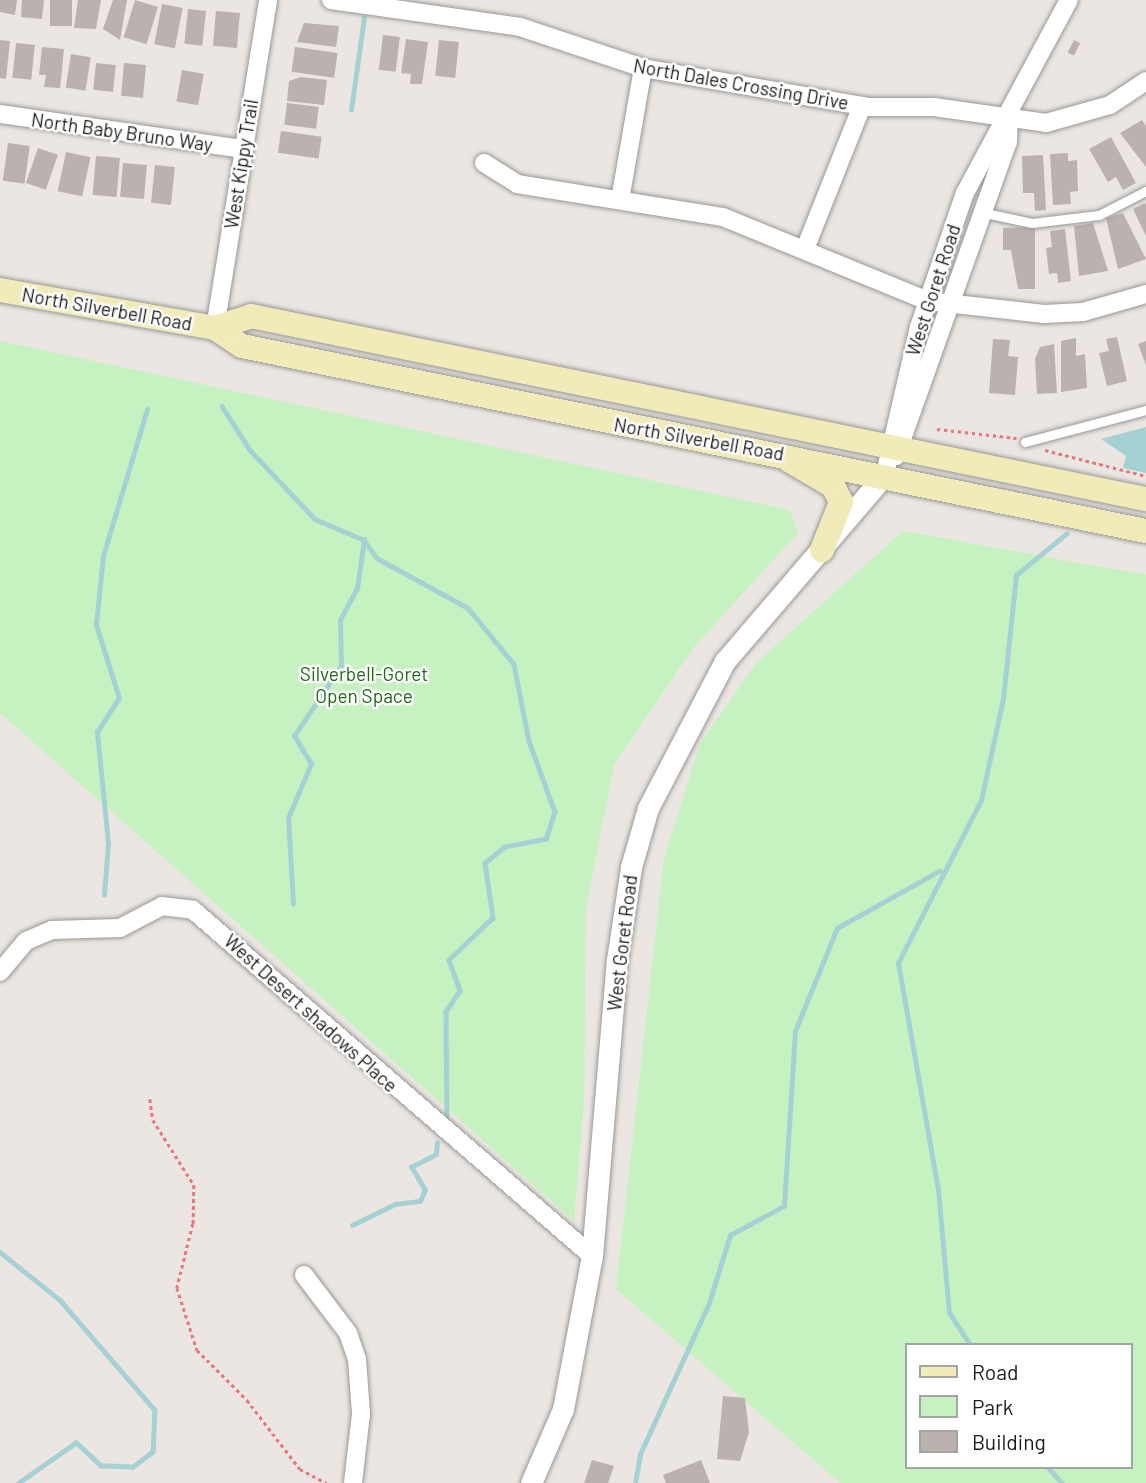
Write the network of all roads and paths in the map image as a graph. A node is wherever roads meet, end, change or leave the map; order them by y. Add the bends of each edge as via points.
1 (268, 0) edge
2 (331, 0) edge
3 (1069, 0) edge
4 (643, 68) junction
5 (1146, 81) edge
6 (862, 106) junction
7 (0, 114) edge
8 (1009, 116) junction
9 (244, 149) junction
10 (484, 163) dead end
11 (1146, 191) edge
12 (620, 200) junction
13 (979, 211) junction
14 (804, 249) junction
15 (0, 290) edge
16 (1146, 295) edge
17 (928, 301) junction
18 (948, 304) junction
19 (215, 328) junction
20 (1146, 410) edge
21 (1025, 442) dead end
22 (896, 445) junction
23 (774, 452) junction
24 (885, 474) junction
25 (1146, 499) edge
26 (1146, 531) edge
27 (822, 550) junction
28 (0, 972) edge
29 (150, 1099) dead end
30 (592, 1256) junction
31 (304, 1275) dead end
32 (326, 1483) edge
33 (353, 1483) edge
34 (531, 1483) edge

1 - 9 street, West Kippy Trail
2 - 4 street, North Dales Crossing Drive via 520,27
3 - 8 street, West Goret Road
4 - 6 street, North Dales Crossing Drive
4 - 12 street
5 - 8 street, North Dales Crossing Drive via 1071,121
6 - 8 street, North Dales Crossing Drive
6 - 14 street
7 - 9 street, North Baby Bruno Way
8 - 13 street, West Goret Road via 1008,142
8 - 17 street, West Goret Road via 965,194
9 - 19 street, West Kippy Trail
10 - 12 street via 517,184
11 - 13 lane via 1099,215 1032,223
12 - 14 street via 723,217
13 - 18 street, West Goret Road
14 - 17 street
15 - 19 main road, North Silverbell Road
16 - 18 street via 1083,312 1044,314
17 - 18 street
17 - 22 street, West Goret Road
18 - 22 street, West Goret Road
19 - 22 main road, North Silverbell Road via 251,316
19 - 23 main road, North Silverbell Road via 242,346 385,372 669,438
20 - 21 lane
22 - 24 street, West Goret Road
22 - 25 main road, North Silverbell Road
23 - 24 main road, North Silverbell Road
23 - 27 main road via 833,486 841,502
24 - 26 main road, North Silverbell Road
24 - 27 street, West Goret Road
27 - 30 street, West Goret Road via 725,662 648,808 631,867 617,960
28 - 30 street, West Desert shadows Place via 26,941 52,930 120,928 162,906 193,910
29 - 32 path via 153,1120 194,1185 193,1224 177,1288 197,1350 247,1400 300,1469
30 - 34 street, West Goret Road via 563,1409
31 - 33 street via 348,1333 357,1359 361,1414

